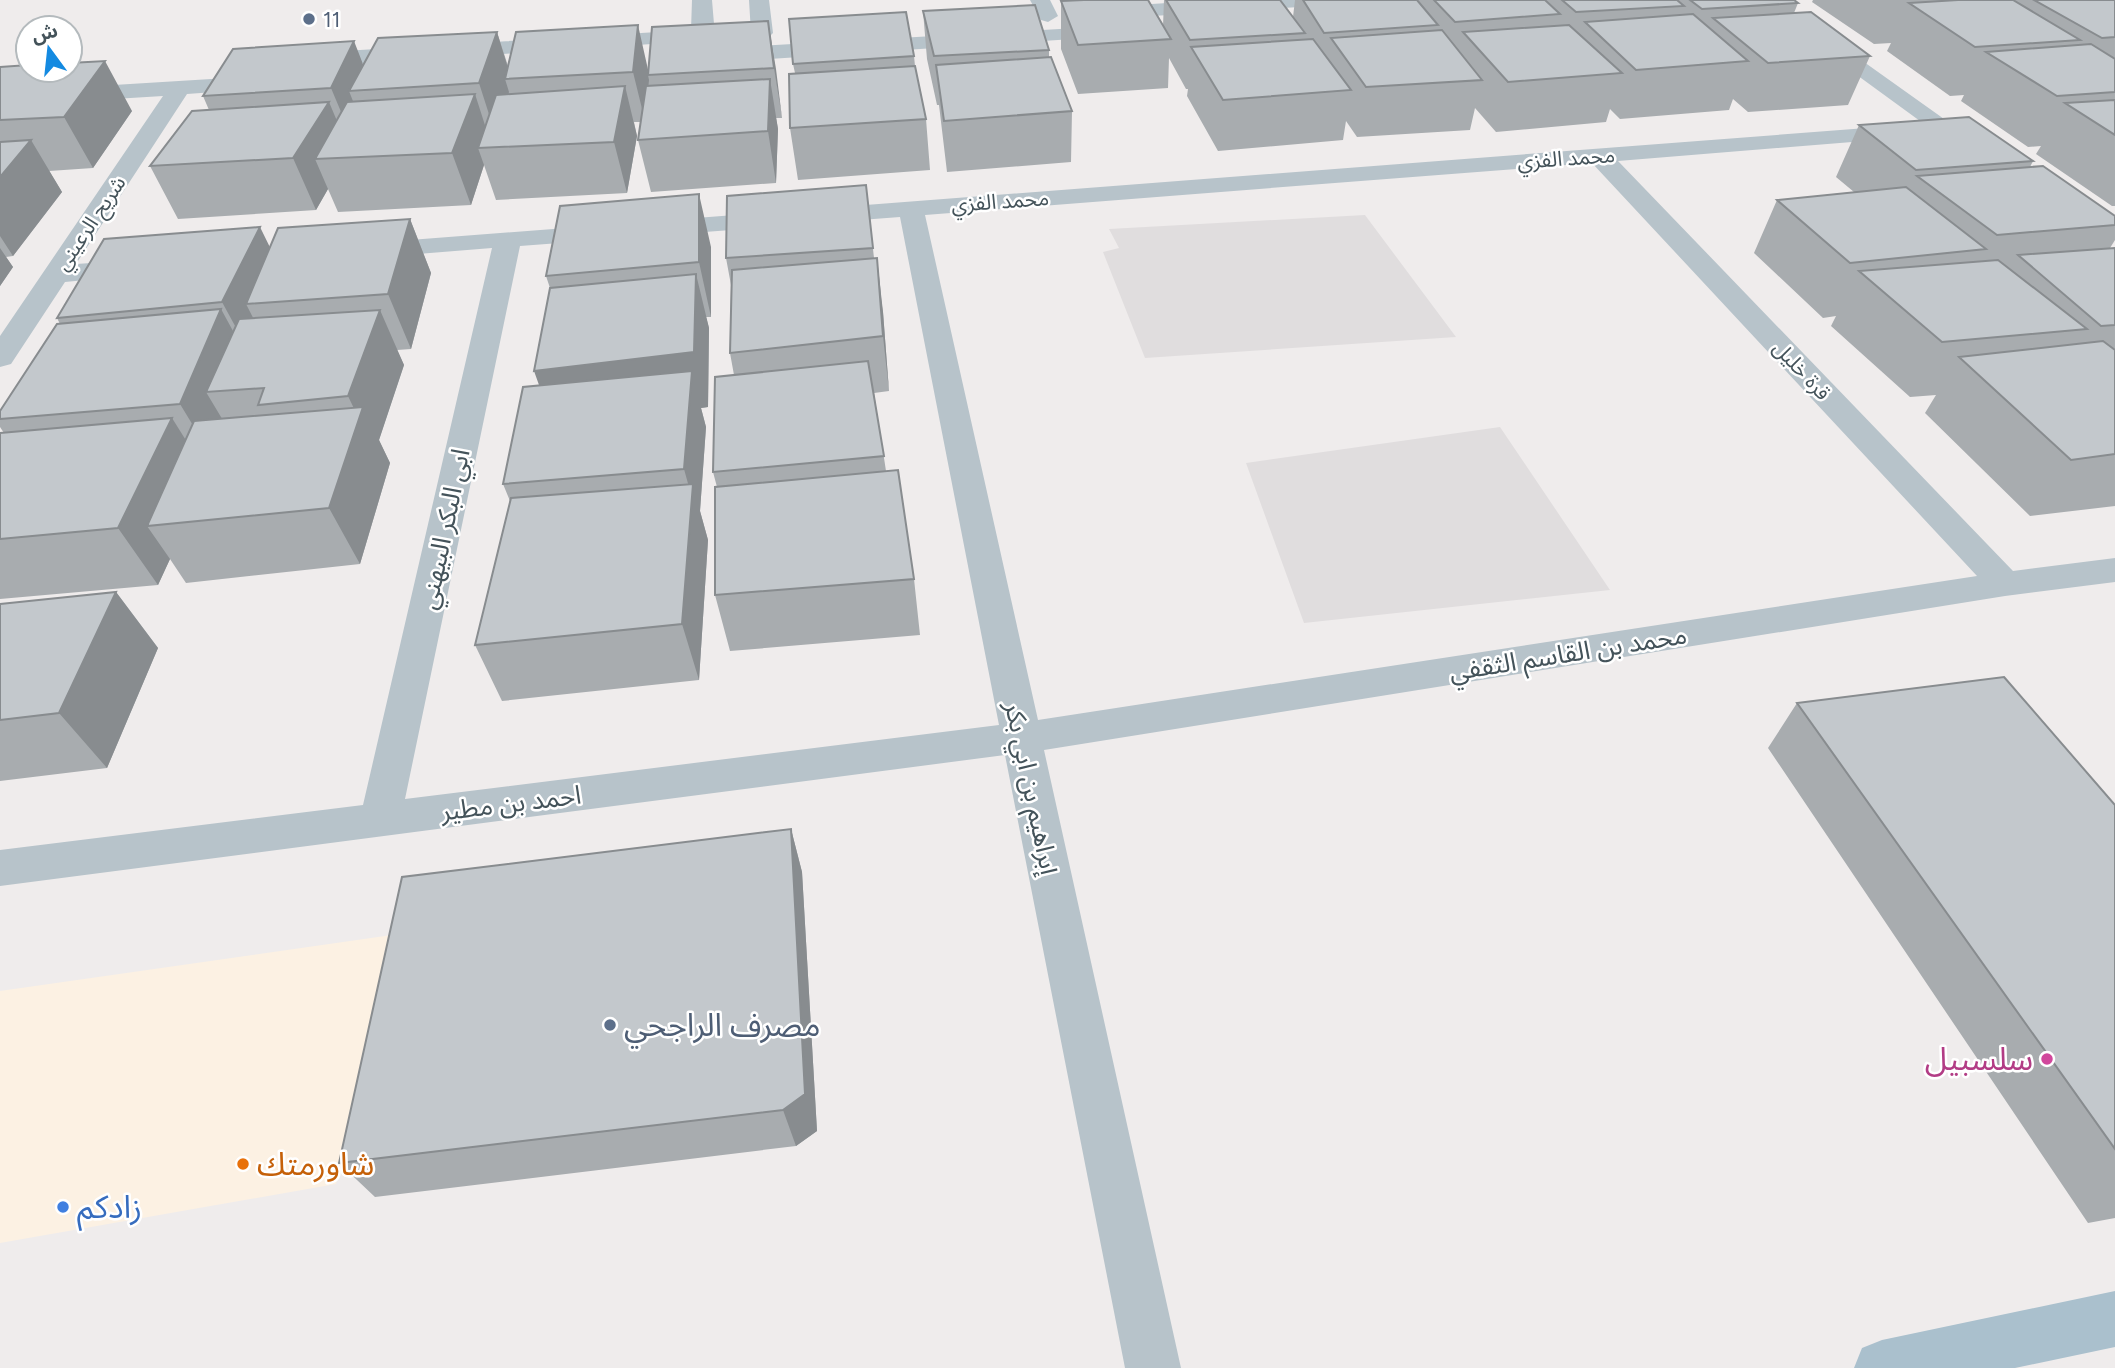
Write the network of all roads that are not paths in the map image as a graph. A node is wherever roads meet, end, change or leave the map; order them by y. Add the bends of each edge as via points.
1 (702, 0) edge
2 (759, 0) edge
3 (1765, 0) edge
4 (1044, 8) edge
5 (1322, 9) edge
6 (762, 33) junction
7 (702, 36) junction
8 (289, 61) edge
9 (262, 63) edge
10 (0, 78) edge
11 (305, 80) edge
12 (277, 82) edge
13 (180, 87) junction
14 (0, 99) edge
15 (1945, 129) junction
16 (1598, 155) junction
17 (1991, 161) edge
18 (911, 208) junction
19 (508, 239) junction
20 (343, 252) edge
21 (165, 266) edge
22 (55, 274) junction
23 (0, 358) edge
24 (2115, 570) edge
25 (2005, 584) junction
26 (1021, 738) junction
27 (380, 820) junction
28 (0, 868) edge
29 (2115, 1319) edge
30 (1153, 1368) edge
31 (1882, 1368) edge

1 - 7 street
2 - 6 street
3 - 15 street
4 - 5 street
4 - 6 street
5 - 11 street
6 - 7 street
7 - 8 street
9 - 10 street
12 - 13 street
13 - 14 street
13 - 22 street, شريح الرعيني
15 - 16 street, محمد الفزي
15 - 17 street
16 - 18 street, محمد الفزي
16 - 25 street, قرة خليل
18 - 19 street, محمد الفزي
18 - 26 street, إبراهيم بن ابي بكر
19 - 20 street, محمد الفزي
19 - 27 street, ابي البكر البيهني
21 - 22 street
22 - 23 street, شريح الرعيني
24 - 25 street, محمد بن القاسم الثقفي
25 - 26 street, محمد بن القاسم الثقفي
26 - 27 street, احمد بن مطير
26 - 30 street, إبراهيم بن ابي بكر
27 - 28 street, احمد بن مطير
29 - 31 main road

